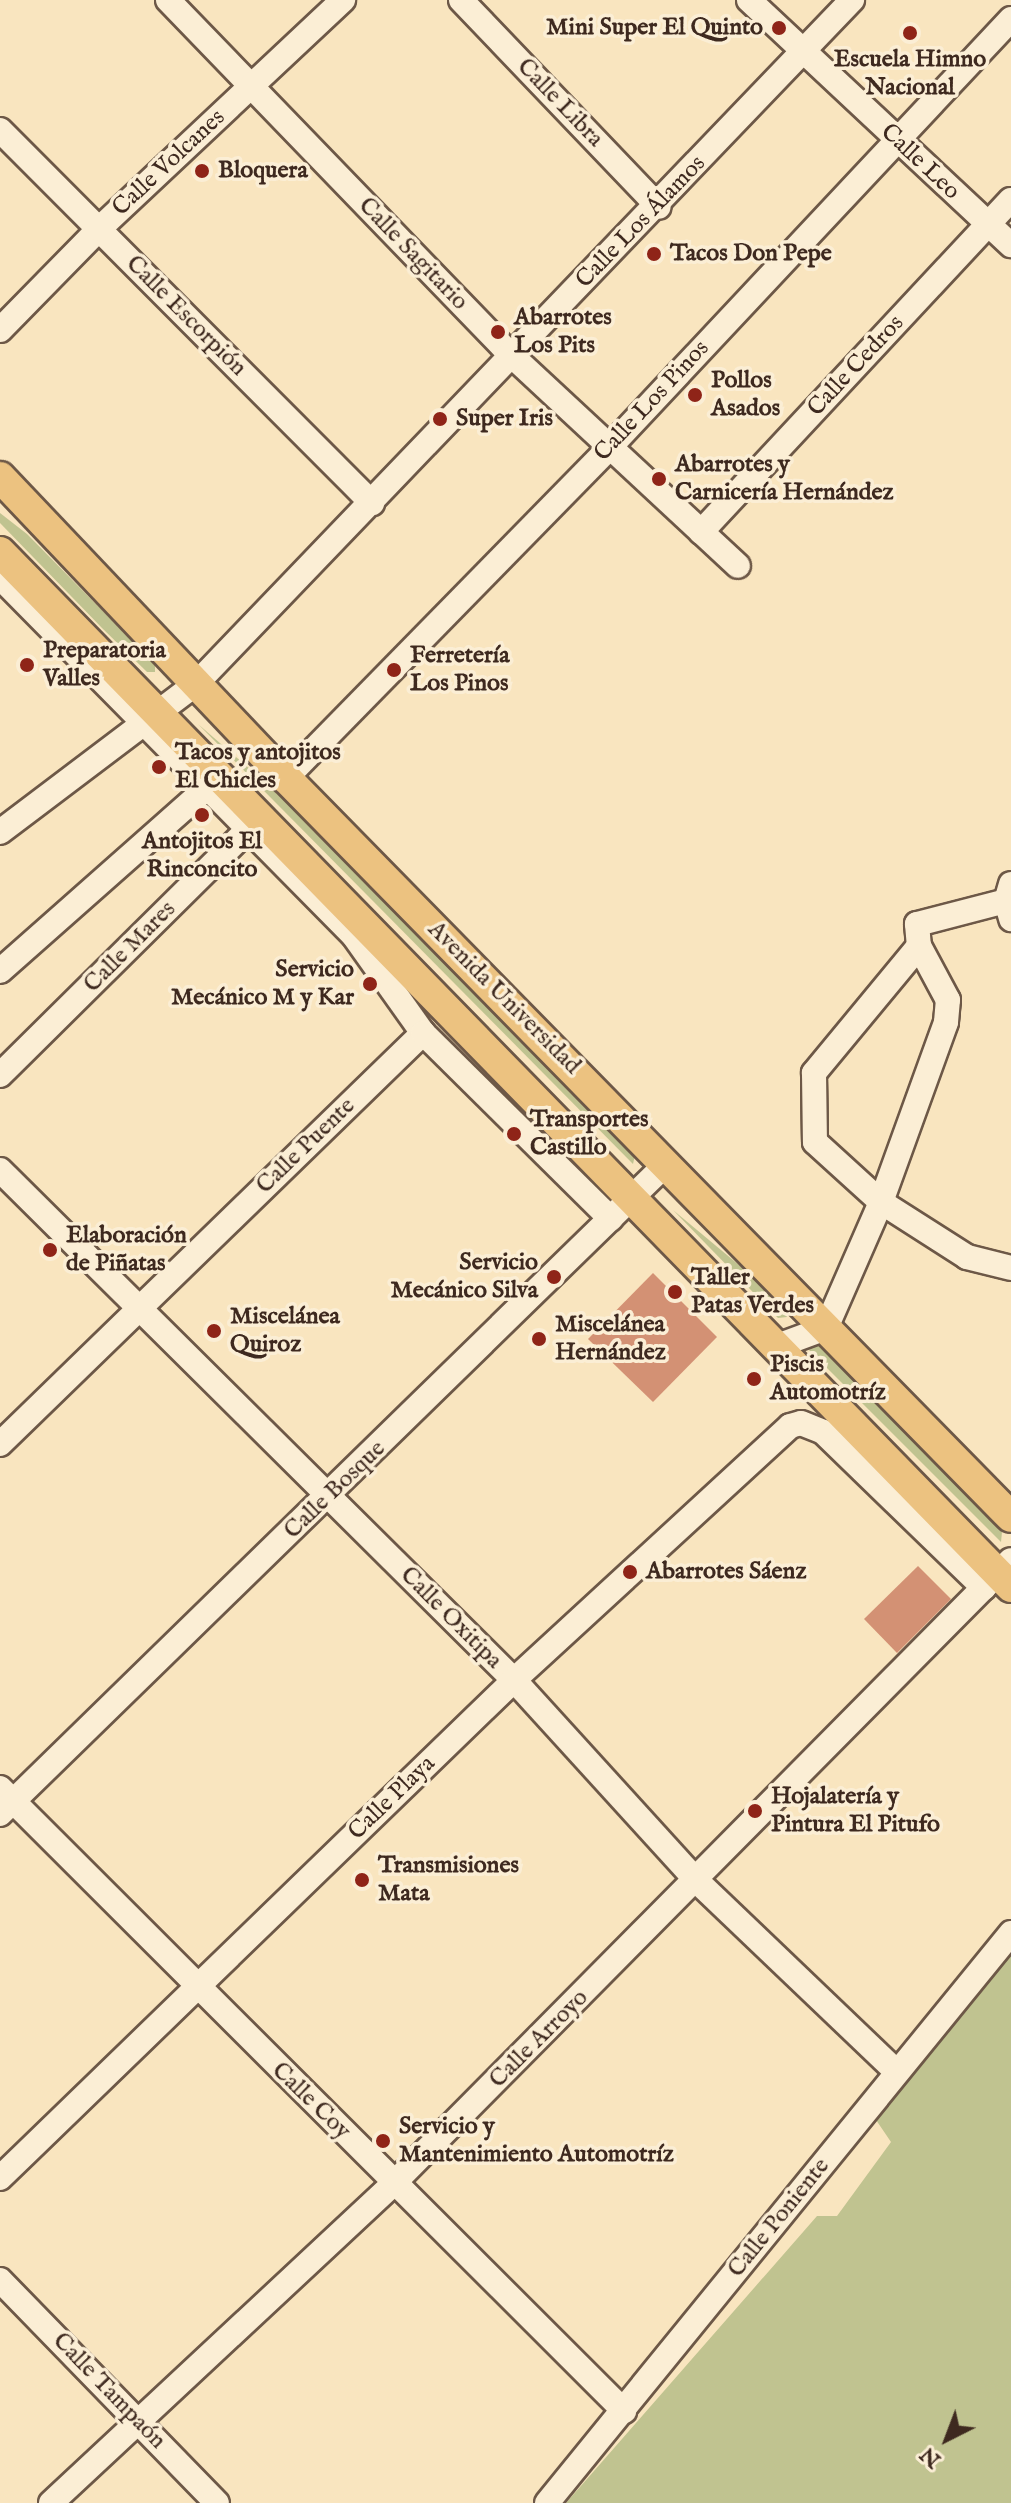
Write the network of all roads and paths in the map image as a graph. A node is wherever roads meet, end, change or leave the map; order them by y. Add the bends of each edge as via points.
1 (168, 0) edge
2 (343, 0) edge
3 (461, 0) edge
4 (749, 0) edge
5 (852, 0) edge
6 (1011, 19) edge
7 (802, 53) junction
8 (251, 86) junction
9 (0, 130) edge
10 (895, 138) junction
11 (1011, 200) edge
12 (659, 207) junction
13 (987, 224) junction
14 (99, 229) junction
15 (1011, 245) edge
16 (0, 330) edge
17 (510, 354) junction
18 (609, 448) junction
19 (0, 477) edge
20 (372, 503) junction
21 (701, 532) junction
22 (0, 552) edge
23 (738, 566) dead end
24 (0, 577) edge
25 (196, 684) junction
26 (148, 716) junction
27 (286, 778) junction
28 (211, 783) junction
29 (254, 824) junction
30 (0, 832) edge
31 (1009, 901) edge
32 (919, 946) junction
33 (0, 971) edge
34 (423, 1033) junction
35 (0, 1075) edge
36 (667, 1163) junction
37 (0, 1170) edge
38 (881, 1202) junction
39 (622, 1208) junction
40 (1011, 1268) edge
41 (139, 1308) junction
42 (826, 1328) junction
43 (780, 1345) junction
44 (0, 1444) edge
45 (328, 1497) junction
46 (1011, 1517) edge
47 (1001, 1577) edge
48 (514, 1680) junction
49 (4, 1801) edge
50 (698, 1882) junction
51 (1011, 1933) edge
52 (195, 1989) junction
53 (896, 2071) junction
54 (0, 2178) edge
55 (395, 2182) junction
56 (0, 2280) edge
57 (624, 2411) junction
58 (136, 2420) junction
59 (51, 2503) edge
60 (217, 2503) edge
61 (547, 2503) edge

1 - 8 street, Calle Sagitario
2 - 8 street, Calle Volcanes
3 - 12 street, Calle Libra
4 - 7 street, Calle Leo
5 - 7 street, Calle Los Álamos
6 - 10 street, Calle Los Pinos
7 - 10 street, Calle Leo
7 - 12 street, Calle Los Álamos
8 - 14 street, Calle Volcanes
8 - 17 street, Calle Sagitario
9 - 14 street, Calle Escorpión
10 - 13 street, Calle Leo
10 - 18 street, Calle Los Pinos
11 - 13 street, Calle Cedros
12 - 17 street, Calle Los Álamos
13 - 15 street, Calle Leo
13 - 21 street, Calle Cedros
14 - 16 street, Calle Volcanes
14 - 20 street, Calle Escorpión
17 - 18 street, Calle Sagitario
17 - 20 street, Calle Los Álamos
18 - 21 street, Calle Sagitario
18 - 27 street, Calle Los Pinos
19 - 25 main road, Avenida Universidad
20 - 25 street, Calle Los Álamos
21 - 23 street, Calle Sagitario
22 - 26 main road, Avenida Universidad
24 - 26 street
25 - 26 street, Calle Los Álamos
25 - 27 main road, Avenida Universidad
26 - 28 main road, Avenida Universidad
26 - 30 street, Calle Los Álamos
27 - 36 main road, Avenida Universidad
28 - 29 main road, Avenida Universidad
28 - 33 street
29 - 34 street via 354,936
29 - 35 street, Calle Mares
29 - 39 main road, Avenida Universidad
31 - 32 street via 917,924
32 - 38 street via 948,1000 946,1022
32 - 38 street via 814,1073 815,1142
34 - 39 street
34 - 41 street, Calle Puente
36 - 39 street, Calle Bosque
36 - 42 main road, Avenida Universidad
37 - 41 street, Calle Oxitipa
38 - 40 street via 967,1257
38 - 42 street
39 - 43 main road, Avenida Universidad
39 - 45 street, Calle Bosque
41 - 44 street, Calle Puente
41 - 45 street, Calle Oxitipa
42 - 43 street
42 - 46 main road, Avenida Universidad
43 - 47 main road, Avenida Universidad
45 - 48 street, Calle Oxitipa
45 - 49 street, Calle Bosque
47 - 48 street, Calle Playa via 823,1432 801,1423 790,1426
47 - 50 street, Calle Arroyo
48 - 50 street, Calle Oxitipa
48 - 52 street, Calle Playa
49 - 52 street, Calle Coy
50 - 53 street, Calle Oxitipa
50 - 55 street, Calle Arroyo
51 - 53 street, Calle Poniente
52 - 54 street, Calle Playa
52 - 55 street, Calle Coy
53 - 57 street, Calle Poniente
55 - 57 street, Calle Coy
55 - 58 street, Calle Arroyo
56 - 58 street, Calle Tampaón
57 - 61 street, Calle Poniente
58 - 59 street, Calle Arroyo
58 - 60 street, Calle Tampaón

